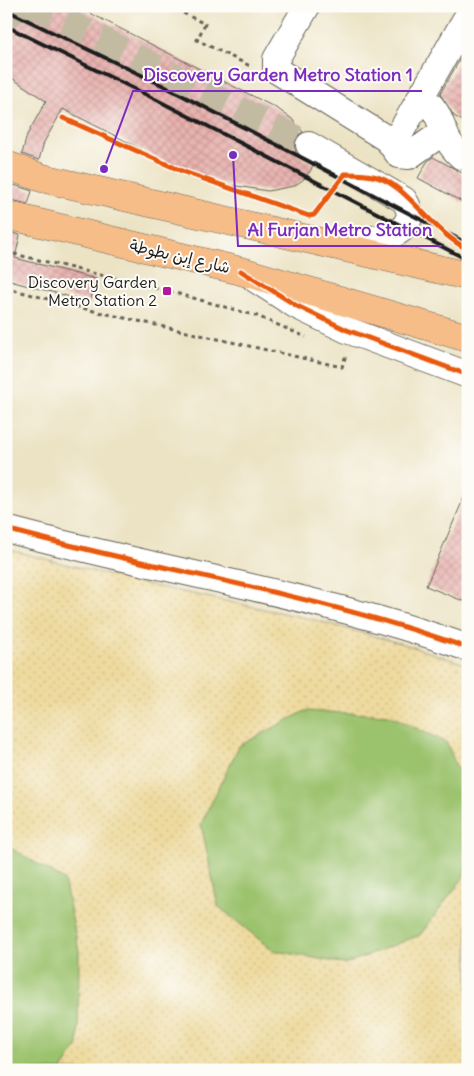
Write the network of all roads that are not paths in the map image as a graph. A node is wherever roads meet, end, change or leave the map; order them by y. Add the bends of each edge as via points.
1 (306, 6) edge
2 (468, 15) edge
3 (421, 97) junction
4 (443, 132) junction
5 (387, 139) junction
6 (309, 145) tunnel mouth
7 (6, 154) edge
8 (462, 156) dead end
9 (6, 165) edge
10 (6, 170) edge
11 (42, 178) junction
12 (6, 215) edge
13 (325, 241) junction
14 (242, 271) junction
15 (468, 276) edge
16 (468, 338) edge
17 (468, 375) edge
18 (6, 529) edge
19 (468, 648) edge

1 - 5 street via 276,59 276,70
2 - 3 street
3 - 4 street via 437,111
3 - 5 street via 399,135
4 - 5 street via 409,156 399,154
4 - 8 street via 454,150
6 - 13 street via 404,200 409,210 410,216 404,228 393,236
7 - 11 street
9 - 11 main road
10 - 11 main road
11 - 13 main road
12 - 14 main road, شارع إبن بطوطة
13 - 15 main road
14 - 16 main road, شارع إبن بطوطة
14 - 17 street via 297,306 347,330
18 - 19 street via 354,611

